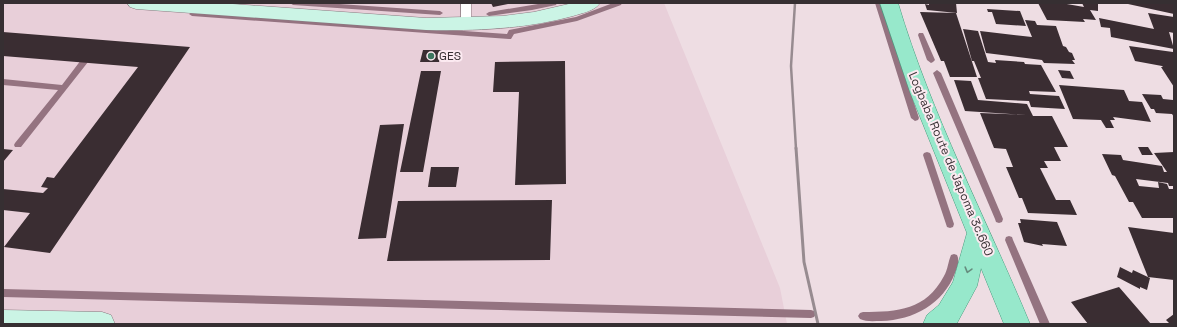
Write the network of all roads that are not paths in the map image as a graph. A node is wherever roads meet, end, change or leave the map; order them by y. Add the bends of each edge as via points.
1 (136, 3) edge
2 (466, 3) edge
3 (591, 3) edge
4 (889, 3) edge
5 (466, 25) junction
6 (979, 232) junction
7 (1013, 320) edge
8 (3, 322) edge
9 (102, 324) edge
10 (936, 324) edge

1 - 5 street via 418,24
2 - 5 lane
3 - 5 street via 578,9 520,22
4 - 6 main road, Logbaba Route de Japoma 3c.660 via 895,26 942,150
6 - 7 main road, Logbaba Route de Japoma 3c.660
6 -> 10 main road via 964,286 948,314
8 - 9 street

